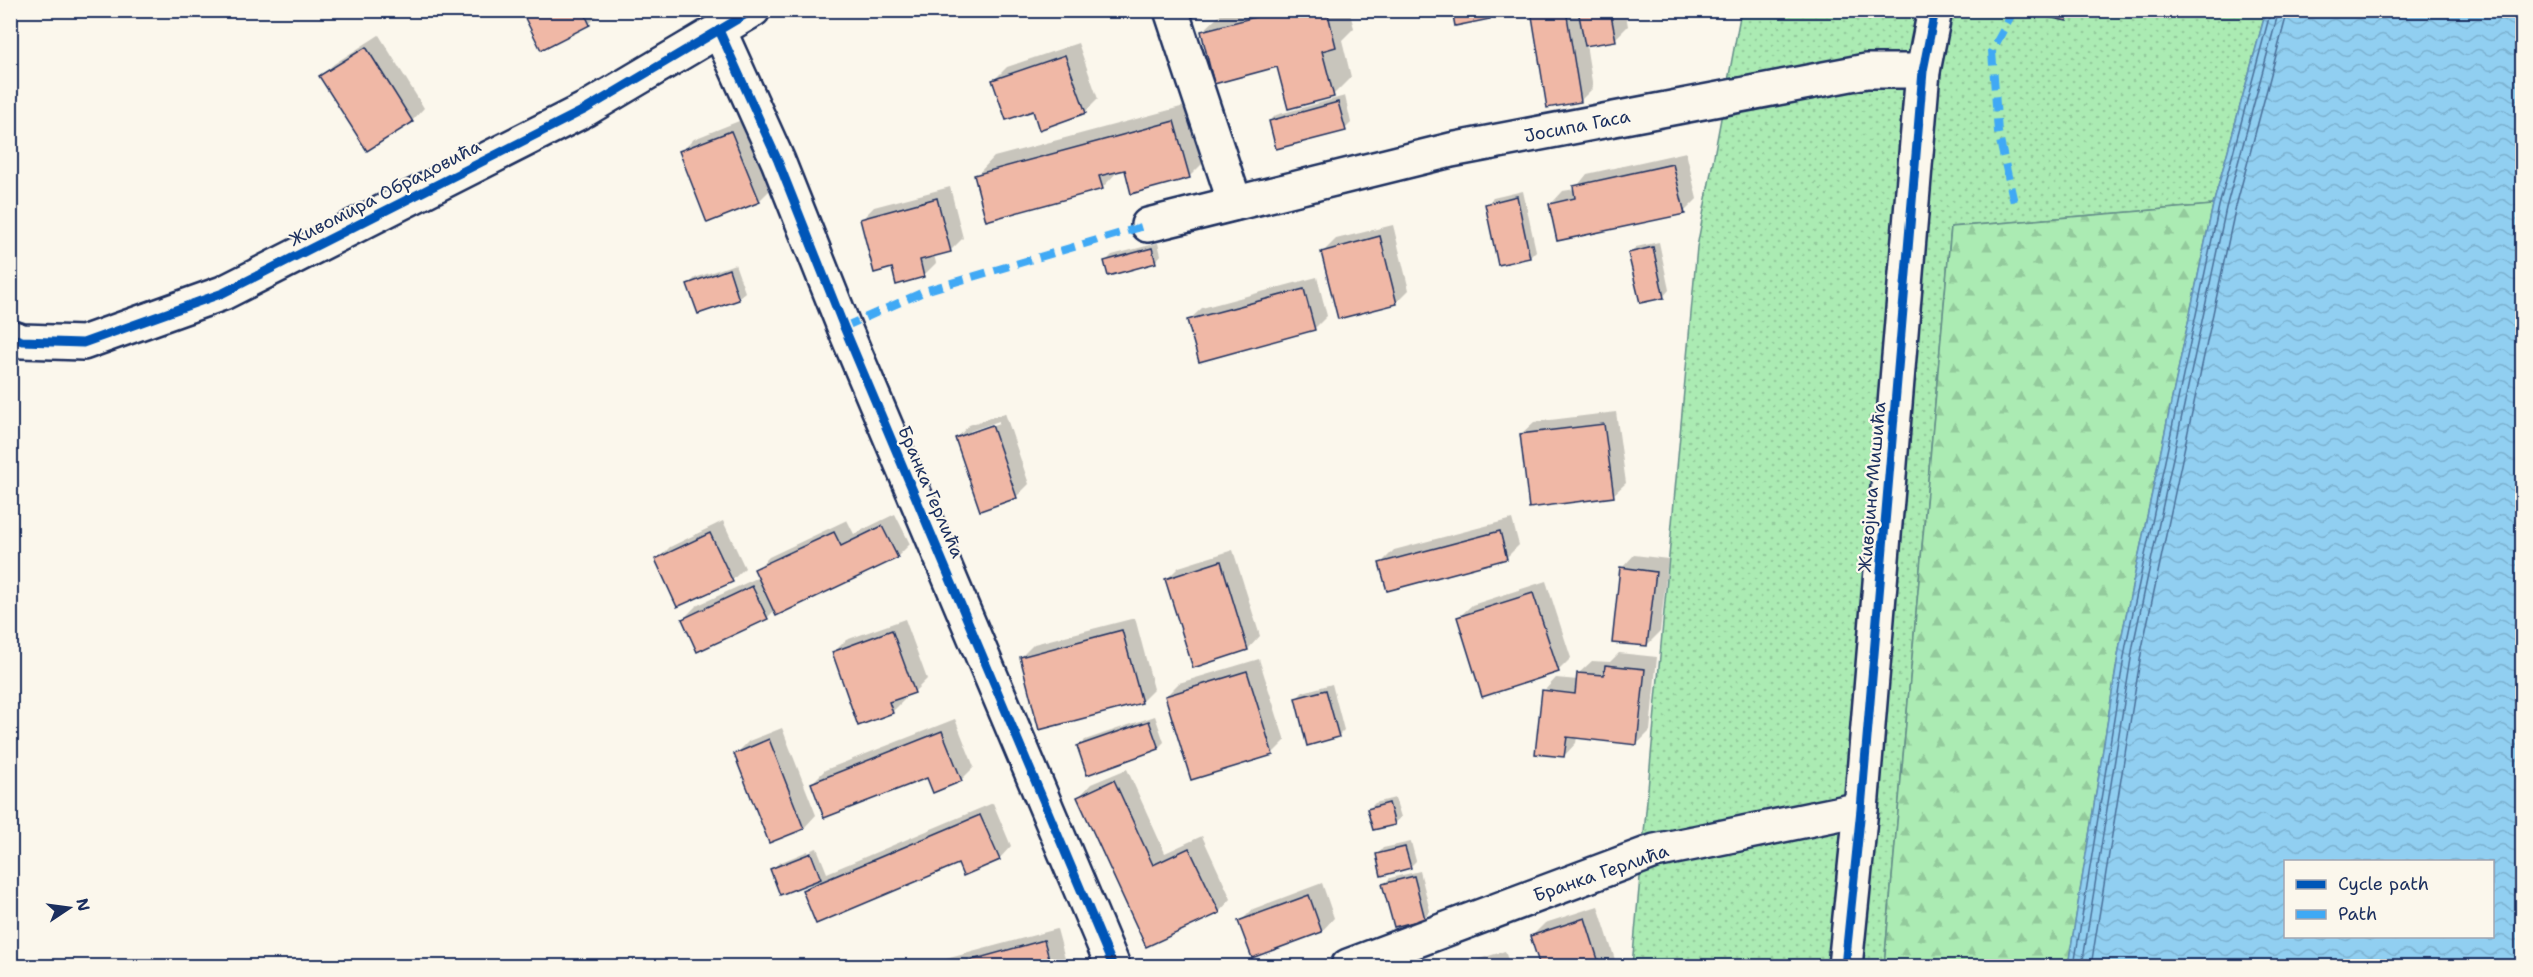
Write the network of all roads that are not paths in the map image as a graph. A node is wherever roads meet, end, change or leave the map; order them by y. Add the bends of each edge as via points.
1 (753, 10) edge
2 (1171, 10) edge
3 (1935, 10) edge
4 (719, 30) junction
5 (1923, 71) junction
6 (1235, 203) junction
7 (1148, 225) dead end
8 (10, 338) edge
9 (1861, 808) junction
10 (1113, 966) edge
11 (1348, 966) edge
12 (1845, 966) edge

1 - 4 street, Живомира Обрадовића
2 - 6 street
3 - 5 street, Живојина Мишића
4 - 8 street, Живомира Обрадовића via 586,109 223,293 83,343
4 - 10 street, Бранка Герлића via 778,161
5 - 6 street, Јосипа Гаса via 1866,71 1463,148
5 - 9 street, Живојина Мишића
6 - 7 street, Јосипа Гаса
9 - 11 street, Бранка Герлића via 1655,851
9 - 12 street, Живојина Мишића

